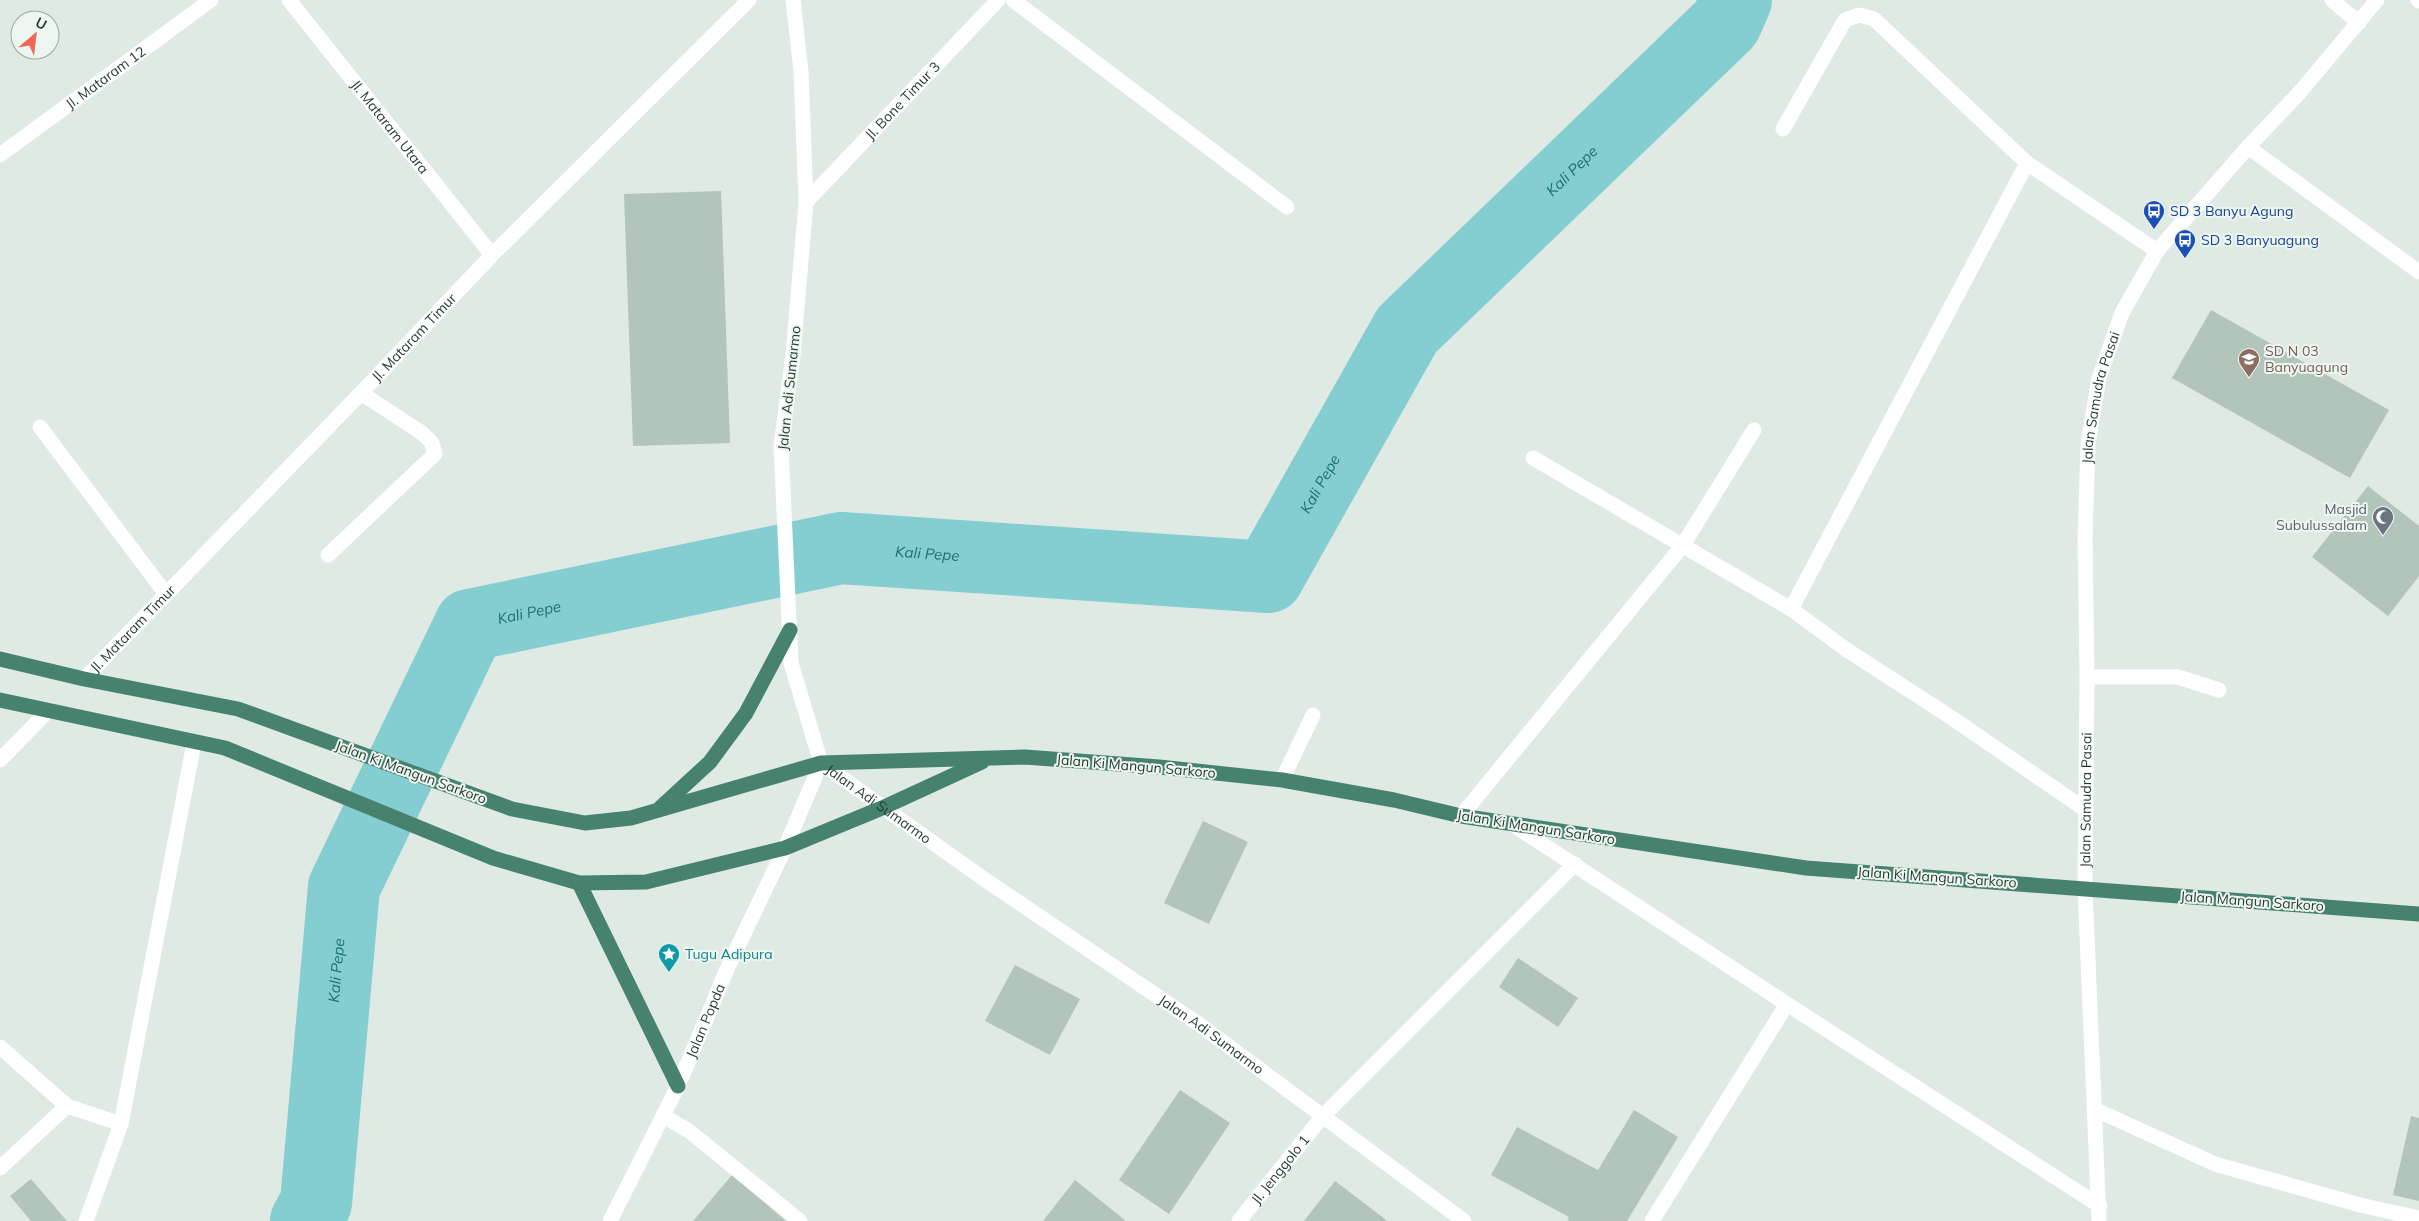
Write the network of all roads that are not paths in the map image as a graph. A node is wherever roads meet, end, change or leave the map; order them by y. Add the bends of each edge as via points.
1 (211, 0) edge
2 (289, 0) edge
3 (749, 0) edge
4 (793, 0) edge
5 (998, 0) edge
6 (1013, 0) edge
7 (2332, 0) edge
8 (2376, 0) edge
9 (2359, 23) junction
10 (1783, 130) dead end
11 (2248, 147) junction
12 (0, 155) edge
13 (2027, 163) junction
14 (806, 202) junction
15 (1287, 207) dead end
16 (2157, 251) junction
17 (492, 254) junction
18 (2419, 272) edge
19 (361, 393) junction
20 (40, 427) dead end
21 (1754, 430) dead end
22 (1533, 458) dead end
23 (1683, 545) junction
24 (328, 555) dead end
25 (166, 594) junction
26 (1791, 609) junction
27 (790, 630) junction
28 (0, 659) edge
29 (2087, 678) junction
30 (84, 679) junction
31 (2219, 690) dead end
32 (0, 700) edge
33 (49, 710) junction
34 (1313, 715) dead end
35 (194, 743) junction
36 (988, 759) junction
37 (0, 760) edge
38 (822, 763) junction
39 (1282, 780) junction
40 (882, 808) junction
41 (2086, 810) junction
42 (657, 811) junction
43 (1461, 816) junction
44 (1512, 824) junction
45 (785, 848) junction
46 (1576, 864) junction
47 (579, 883) junction
48 (2085, 888) junction
49 (2419, 914) edge
50 (1787, 1004) junction
51 (0, 1047) edge
52 (678, 1086) junction
53 (67, 1106) junction
54 (2096, 1110) junction
55 (663, 1116) junction
56 (1322, 1117) junction
57 (121, 1124) junction
58 (0, 1168) edge
59 (2100, 1206) junction
60 (2387, 1216) edge
61 (2419, 1218) edge
62 (86, 1221) edge
63 (610, 1221) edge
64 (800, 1221) edge
65 (1238, 1221) edge
66 (1464, 1221) edge
67 (1652, 1221) edge
68 (2100, 1221) edge

1 - 12 street, Jl. Mataram 12
2 - 17 street, Jl. Mataram Utara
3 - 17 street, Jl. Mataram Timur
4 - 14 street, Jalan Adi Sumarmo via 801,71
5 - 14 street, Jl. Bone Timur 3
6 - 15 street
7 - 9 street
8 - 9 street, Jalan Samudra Pasai
9 - 11 street, Jalan Samudra Pasai
10 - 13 street via 1845,20 1859,15 1874,19
11 - 16 street, Jalan Samudra Pasai
11 - 18 street
13 - 16 street
13 - 26 street
14 - 27 street, Jalan Adi Sumarmo via 793,355 781,446
16 - 29 street, Jalan Samudra Pasai via 2122,313 2100,378 2088,444 2085,537
17 - 19 street, Jl. Mataram Timur
19 - 24 street via 422,433 432,444 435,454
19 - 25 street, Jl. Mataram Timur
20 - 25 street
21 - 23 street
22 - 23 street
23 - 26 street
23 - 43 street
25 - 30 street, Jl. Mataram Timur
26 - 41 street
27 - 38 street, Jalan Adi Sumarmo via 791,663
27 - 42 highway via 746,713 716,755
28 - 30 highway, Jalan Ki Mangun Sarkoro
29 - 31 street via 2178,677
29 - 41 street, Jalan Samudra Pasai
30 - 42 highway, Jalan Ki Mangun Sarkoro via 238,708 512,809 585,823 631,818
32 - 33 highway
33 - 35 highway
33 - 37 street
34 - 39 street
35 - 47 highway via 225,748 493,858
35 - 57 street
36 - 38 highway, Jalan Ki Mangun Sarkoro
36 - 39 highway, Jalan Ki Mangun Sarkoro via 1025,757
36 - 40 highway
38 - 40 street, Jalan Adi Sumarmo
38 - 42 highway, Jalan Ki Mangun Sarkoro
38 - 45 street, Jalan Popda
39 - 43 highway, Jalan Ki Mangun Sarkoro
40 - 45 highway
40 - 56 street, Jalan Adi Sumarmo via 1200,1025
41 - 48 street, Jalan Samudra Pasai
43 - 44 highway, Jalan Ki Mangun Sarkoro
44 - 46 street
44 - 48 highway, Jalan Ki Mangun Sarkoro via 1806,868
45 - 47 highway via 646,882
45 - 52 street, Jalan Popda via 728,966
46 - 50 street
46 - 56 street, Jl. Jenggolo 1
47 - 52 highway
48 - 49 highway, Jalan Mangun Sarkoro
48 - 54 street, Jalan Samudra Pasai
50 - 59 street
50 - 67 street
51 - 53 street
52 - 55 street, Jalan Popda
53 - 57 street
53 - 58 street
54 - 59 street, Jalan Samudra Pasai
54 - 60 street via 2215,1164
55 - 63 street, Jalan Popda
55 - 64 street via 689,1131
56 - 65 street, Jl. Jenggolo 1
56 - 66 street, Jalan Adi Sumarmo
57 - 62 street
59 - 68 street, Jalan Samudra Pasai
60 - 61 street

